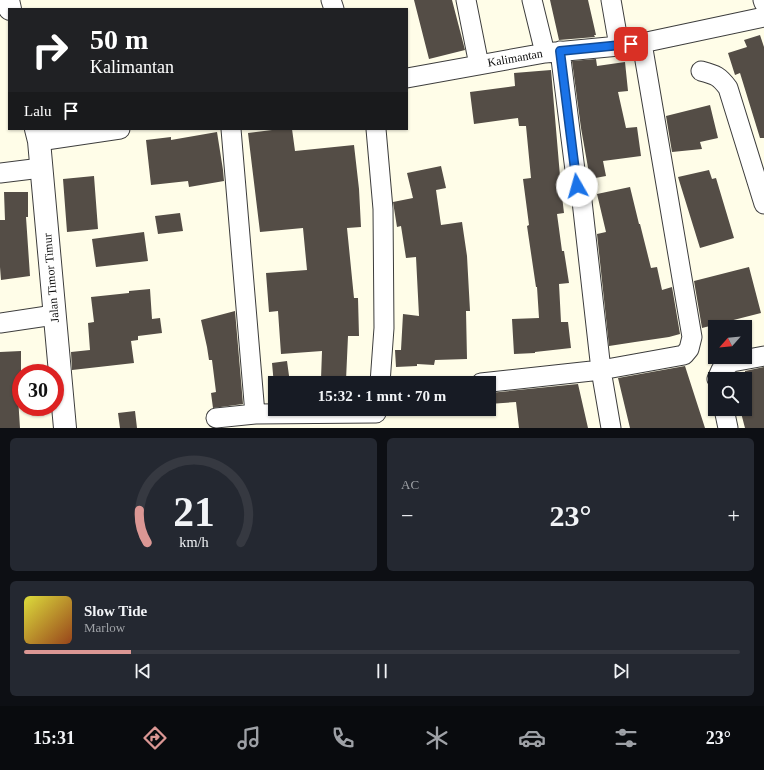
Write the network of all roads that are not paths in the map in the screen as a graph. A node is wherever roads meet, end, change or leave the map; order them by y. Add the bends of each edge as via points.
1 (466, 0) edge
2 (532, 0) edge
3 (611, 0) edge
4 (763, 0) edge
5 (764, 3) edge
6 (764, 17) edge
7 (642, 42) junction
8 (620, 46) junction
9 (553, 52) junction
10 (479, 65) junction
11 (702, 71) dead end
12 (408, 78) edge
13 (106, 130) edge
14 (231, 130) edge
15 (376, 130) edge
16 (38, 135) edge
17 (41, 168) junction
18 (0, 173) edge
19 (764, 204) edge
20 (54, 315) junction
21 (0, 323) edge
22 (764, 356) edge
23 (601, 370) junction
24 (720, 372) edge
25 (381, 376) edge
26 (496, 381) edge
27 (255, 414) junction
28 (268, 414) edge
29 (725, 416) edge
30 (216, 418) dead end
31 (65, 428) edge
32 (610, 428) edge
33 (728, 428) edge

1 - 10 street
2 - 9 street
3 - 8 street
4 - 5 street
6 - 7 street, Kalimantan
7 - 8 street, Kalimantan
7 - 23 street via 692,337 689,349 684,355
8 - 9 street, Kalimantan
9 - 10 street, Kalimantan
9 - 23 street via 580,193
10 - 12 street, Kalimantan
11 - 19 street via 722,80 728,88
13 - 16 street
14 - 27 street
15 - 25 street via 383,209 384,328
16 - 17 street, Jalan Timor Timur
17 - 18 street
17 - 20 street, Jalan Timor Timur
20 - 21 street
20 - 31 street, Jalan Timor Timur
22 - 24 street via 732,362
23 - 26 street
23 - 32 street
27 - 28 street
27 - 30 street
29 - 33 street

